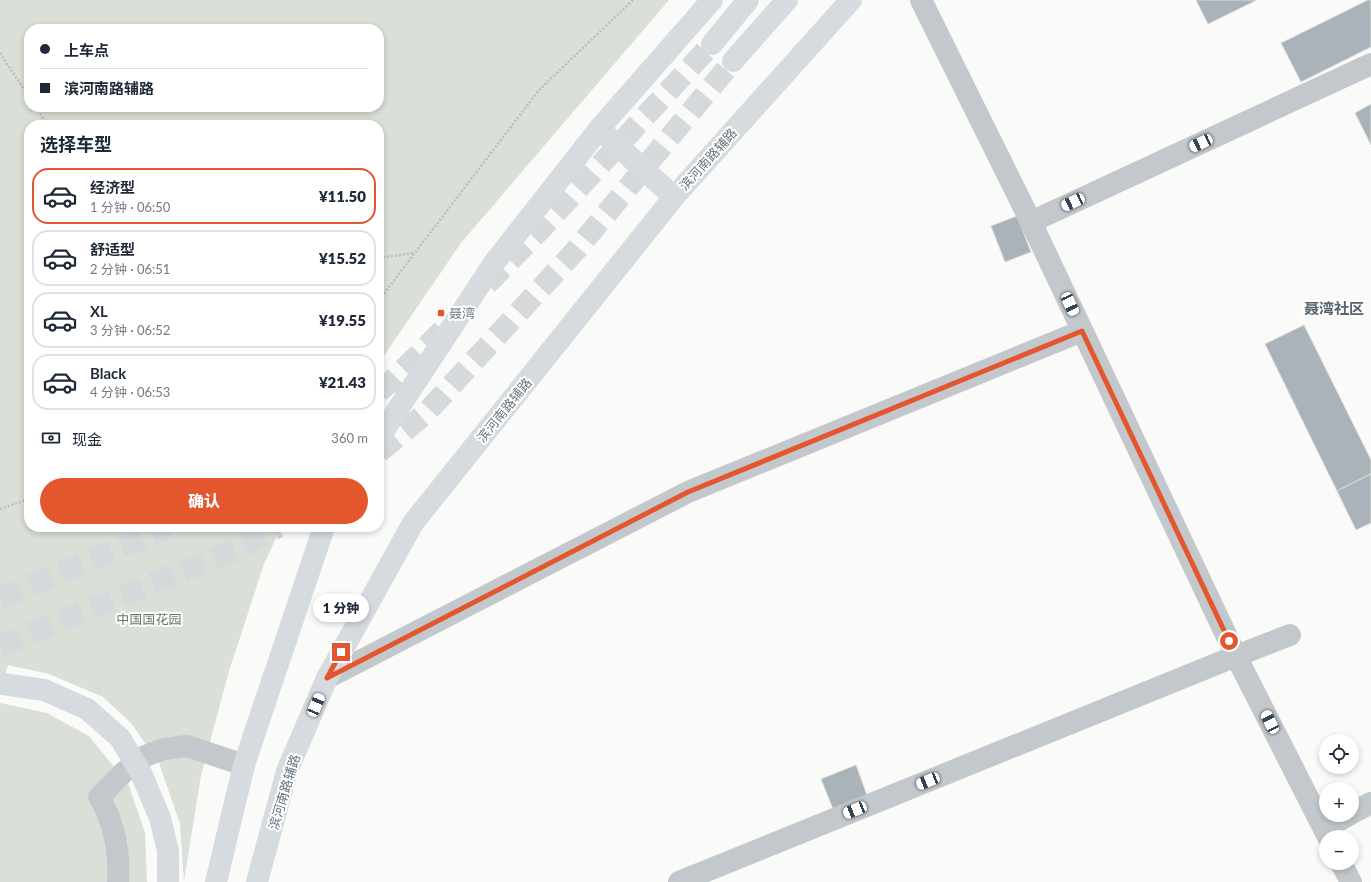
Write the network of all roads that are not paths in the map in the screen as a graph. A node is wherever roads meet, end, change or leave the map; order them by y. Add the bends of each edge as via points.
1 (712, 0) edge
2 (748, 0) edge
3 (787, 0) edge
4 (851, 0) edge
5 (921, 0) edge
6 (712, 44) tunnel mouth
7 (733, 61) tunnel mouth
8 (1371, 64) edge
9 (599, 129) junction
10 (674, 197) junction
11 (1031, 222) junction
12 (1082, 331) junction
13 (384, 430) edge
14 (322, 532) edge
15 (1290, 635) dead end
16 (1236, 656) junction
17 (327, 678) junction
18 (3, 684) dead end
19 (244, 765) junction
20 (1371, 803) edge
21 (1359, 809) edge
22 (1340, 822) edge
23 (1324, 830) edge
24 (1330, 830) edge
25 (1345, 870) edge
26 (118, 882) edge
27 (168, 882) edge
28 (216, 882) edge
29 (258, 882) edge
30 (679, 882) edge
31 (1351, 882) edge

1 - 9 main road
2 - 6 main road
3 - 7 main road
4 - 10 main road, 滨河南路辅路
5 - 11 street
8 - 11 street
9 - 10 main road
9 - 13 main road via 494,263
10 - 17 main road, 滨河南路辅路 via 413,523
11 - 12 street
12 - 16 street
12 - 17 street via 688,492
14 - 19 main road
15 - 16 street
16 - 23 street
16 - 30 street
17 - 29 main road, 滨河南路辅路 via 288,771
18 - 27 main road via 44,690 87,709 120,738 141,773 160,818 168,851
19 - 26 street via 187,746 164,749 145,756 123,773 100,797 112,824 117,844
19 - 28 main road
20 - 21 street
22 - 24 street
25 - 31 street

